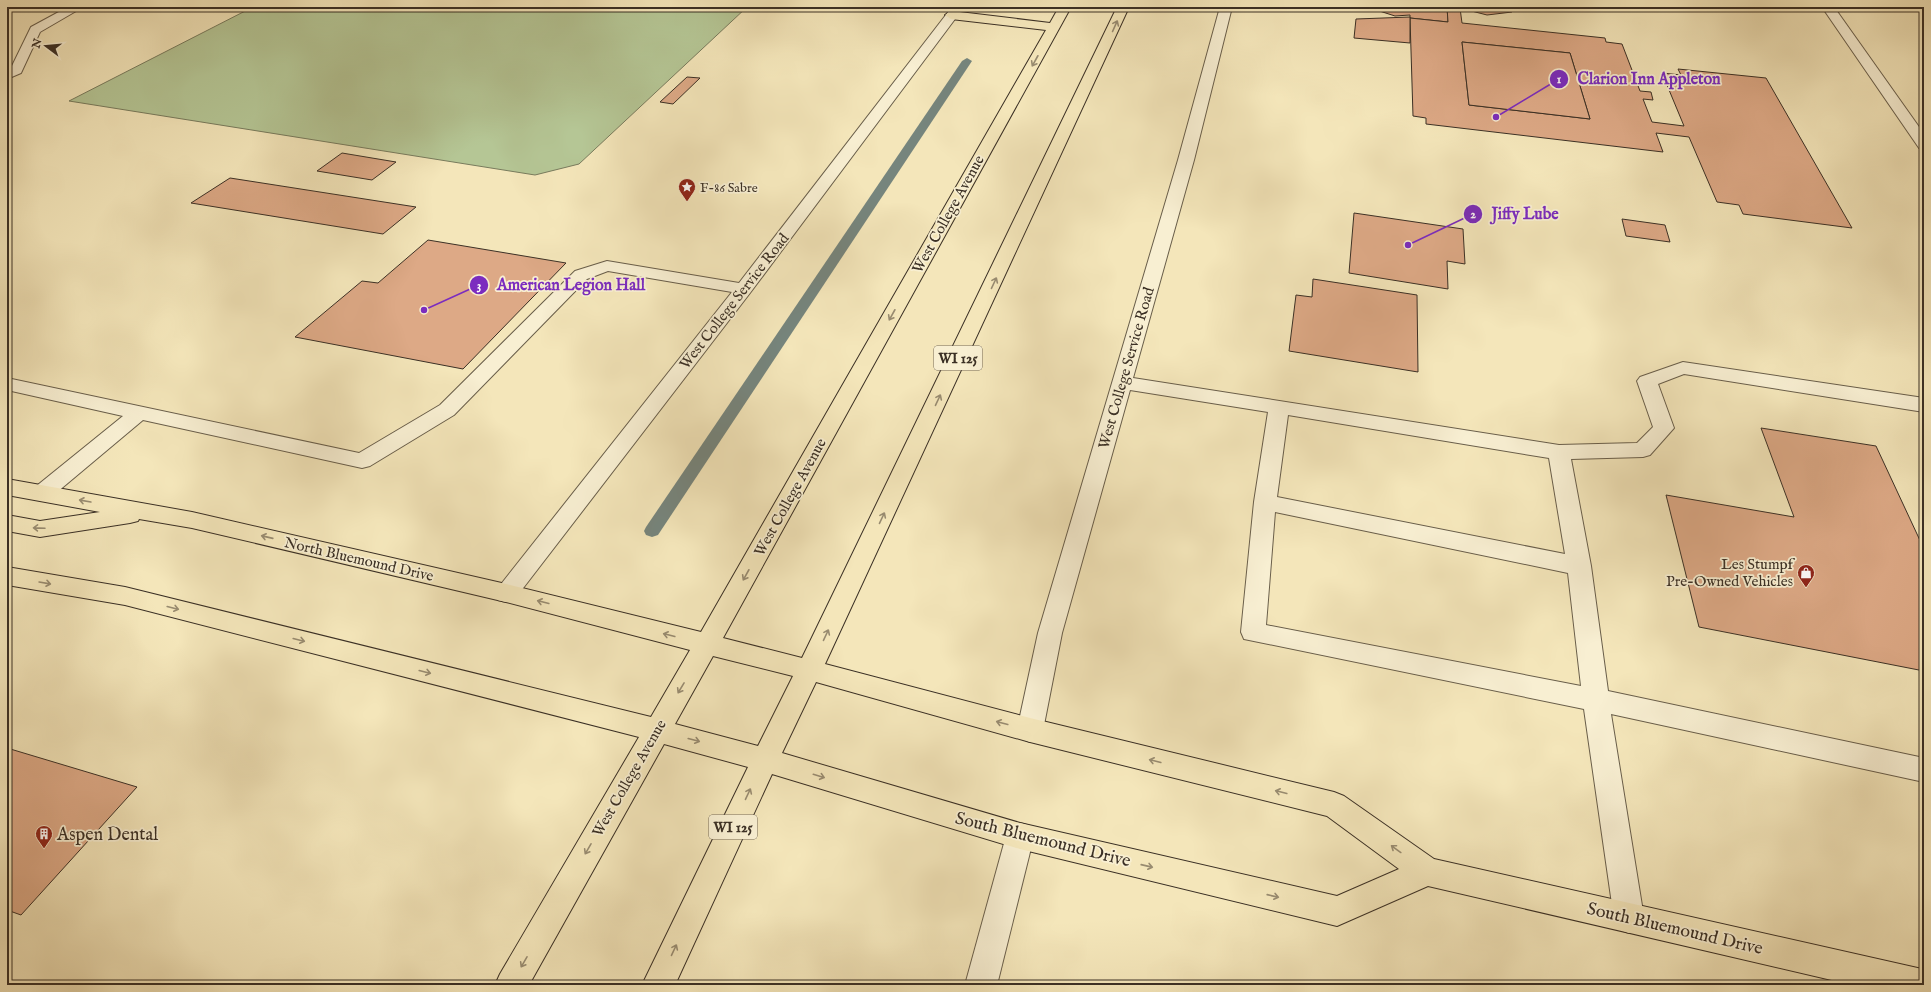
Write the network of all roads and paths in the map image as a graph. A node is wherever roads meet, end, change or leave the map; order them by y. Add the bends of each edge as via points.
1 (77, 7) edge
2 (1065, 7) edge
3 (1123, 7) edge
4 (1226, 7) edge
5 (1828, 7) edge
6 (955, 11) edge
7 (1054, 27) junction
8 (7, 75) edge
9 (1924, 145) edge
10 (744, 289) junction
11 (1122, 382) junction
12 (7, 384) edge
13 (1924, 405) edge
14 (1279, 406) junction
15 (139, 413) junction
16 (1559, 452) junction
17 (7, 487) edge
18 (42, 494) junction
19 (1265, 502) junction
20 (147, 512) junction
21 (7, 523) edge
22 (1579, 566) junction
23 (7, 576) edge
24 (506, 593) junction
25 (707, 644) junction
26 (809, 670) junction
27 (1596, 700) junction
28 (656, 730) junction
29 (1030, 730) junction
30 (765, 760) junction
31 (1924, 770) edge
32 (1020, 836) junction
33 (1427, 872) junction
34 (1629, 918) junction
35 (511, 985) edge
36 (658, 985) edge
37 (982, 985) edge
38 (1922, 985) edge

1 - 8 street via 35,30 16,70
2 - 7 main road, West College Avenue
26 -> 3 main road, WI 125
4 - 11 street, West College Service Road via 1188,153
5 - 9 street
6 - 7 main road
6 - 10 street, West College Service Road
7 -> 25 main road, West College Avenue
10 - 15 street via 607,266 581,275 447,410 362,461
10 - 24 street, West College Service Road
11 - 14 street
11 - 29 street, West College Service Road via 1050,633
12 - 15 street
13 - 16 street via 1683,368 1647,381 1664,428 1643,450
14 - 16 street
14 - 19 street
15 - 18 street
16 - 22 street
17 - 18 main road, North Bluemound Drive
20 -> 18 main road, North Bluemound Drive
19 - 22 street
19 - 27 street via 1253,632
20 -> 21 main road via 40,529
24 -> 20 main road, North Bluemound Drive via 192,520
22 - 27 street
23 -> 28 main road via 125,596
25 -> 24 main road, North Bluemound Drive
25 - 26 main road, South Bluemound Drive
25 -> 28 main road, West College Avenue
29 -> 26 main road, South Bluemound Drive
26 - 30 main road, WI 125
27 - 31 street
27 - 34 street
28 -> 30 main road, South Bluemound Drive
28 -> 35 main road, West College Avenue
33 -> 29 main road, South Bluemound Drive via 1334,805
30 -> 32 main road, South Bluemound Drive
36 -> 30 main road, WI 125
32 -> 33 main road, South Bluemound Drive via 1337,911
32 - 37 street
33 - 34 main road, South Bluemound Drive
34 - 38 main road, South Bluemound Drive

